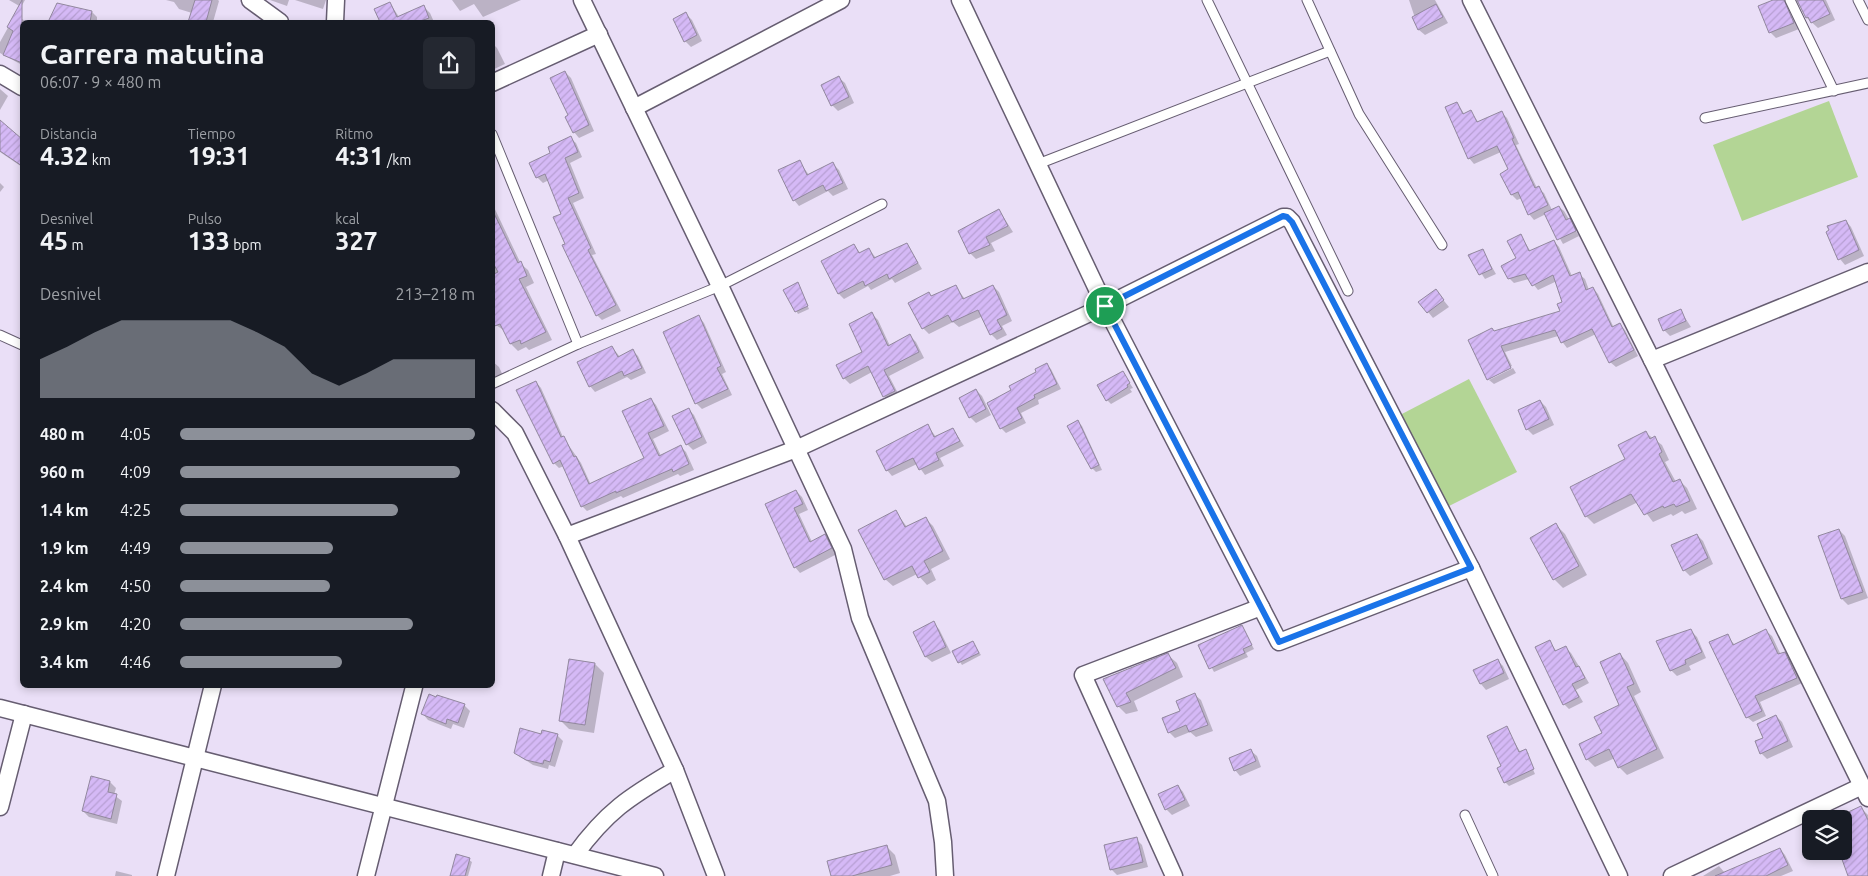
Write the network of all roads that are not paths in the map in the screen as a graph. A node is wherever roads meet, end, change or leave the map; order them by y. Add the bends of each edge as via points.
1 (250, 0) edge
2 (336, 0) edge
3 (582, 0) edge
4 (841, 0) edge
5 (960, 0) edge
6 (1207, 0) edge
7 (1307, 0) edge
8 (1470, 0) edge
9 (1790, 0) edge
10 (1858, 0) edge
11 (277, 20) edge
12 (335, 20) edge
13 (1868, 20) edge
14 (599, 34) junction
15 (1330, 51) junction
16 (0, 74) edge
17 (495, 82) edge
18 (1247, 84) junction
19 (1868, 84) edge
20 (20, 86) edge
21 (1834, 91) junction
22 (634, 108) junction
23 (1705, 118) dead end
24 (495, 141) edge
25 (1038, 164) junction
26 (882, 204) dead end
27 (1442, 245) dead end
28 (1868, 272) edge
29 (720, 286) junction
30 (1348, 291) dead end
31 (1105, 306) junction
32 (0, 335) edge
33 (20, 344) edge
34 (578, 344) junction
35 (1652, 360) junction
36 (495, 383) edge
37 (495, 413) edge
38 (796, 449) junction
39 (567, 536) junction
40 (1471, 568) junction
41 (1261, 608) junction
42 (212, 688) edge
43 (414, 688) edge
44 (0, 708) edge
45 (24, 714) junction
46 (195, 758) junction
47 (675, 770) junction
48 (1865, 792) edge
49 (384, 806) junction
50 (0, 807) edge
51 (1464, 816) dead end
52 (557, 851) junction
53 (575, 855) junction
54 (166, 876) edge
55 (366, 876) edge
56 (551, 876) edge
57 (656, 876) edge
58 (716, 876) edge
59 (945, 876) edge
60 (1174, 876) edge
61 (1493, 876) edge
62 (1619, 876) edge
63 (1672, 876) edge

1 - 11 street
2 - 12 street
3 - 14 street
4 - 22 street
5 - 25 street
6 - 18 lane
7 - 15 lane
8 - 35 street
9 - 21 lane
10 - 13 lane
14 - 17 street
14 - 22 street
15 - 18 lane
15 - 27 lane via 1359,114
16 - 20 street
18 - 25 lane
18 - 30 lane
19 - 21 lane
21 - 23 lane
22 - 29 street
24 - 34 lane
25 - 31 street
26 - 29 lane
28 - 35 street
29 - 34 lane
29 - 38 street
31 - 38 street
31 - 40 street via 1283,216 1287,217
31 - 41 street
32 - 33 lane
34 - 36 lane
35 - 48 street
37 - 39 street via 511,428 522,445
38 - 39 street
38 - 59 street via 843,549 860,618 935,796 944,842
39 - 47 street
40 - 41 street via 1279,642
40 - 62 street
41 - 60 street via 1083,674
42 - 46 street
43 - 49 street
44 - 45 street
45 - 46 street
45 - 50 street
46 - 49 street
46 - 54 street
47 - 53 street via 612,810
47 - 58 street
48 - 63 street
49 - 52 street
49 - 55 street
51 - 61 lane
52 - 53 street
52 - 56 street
53 - 57 street

